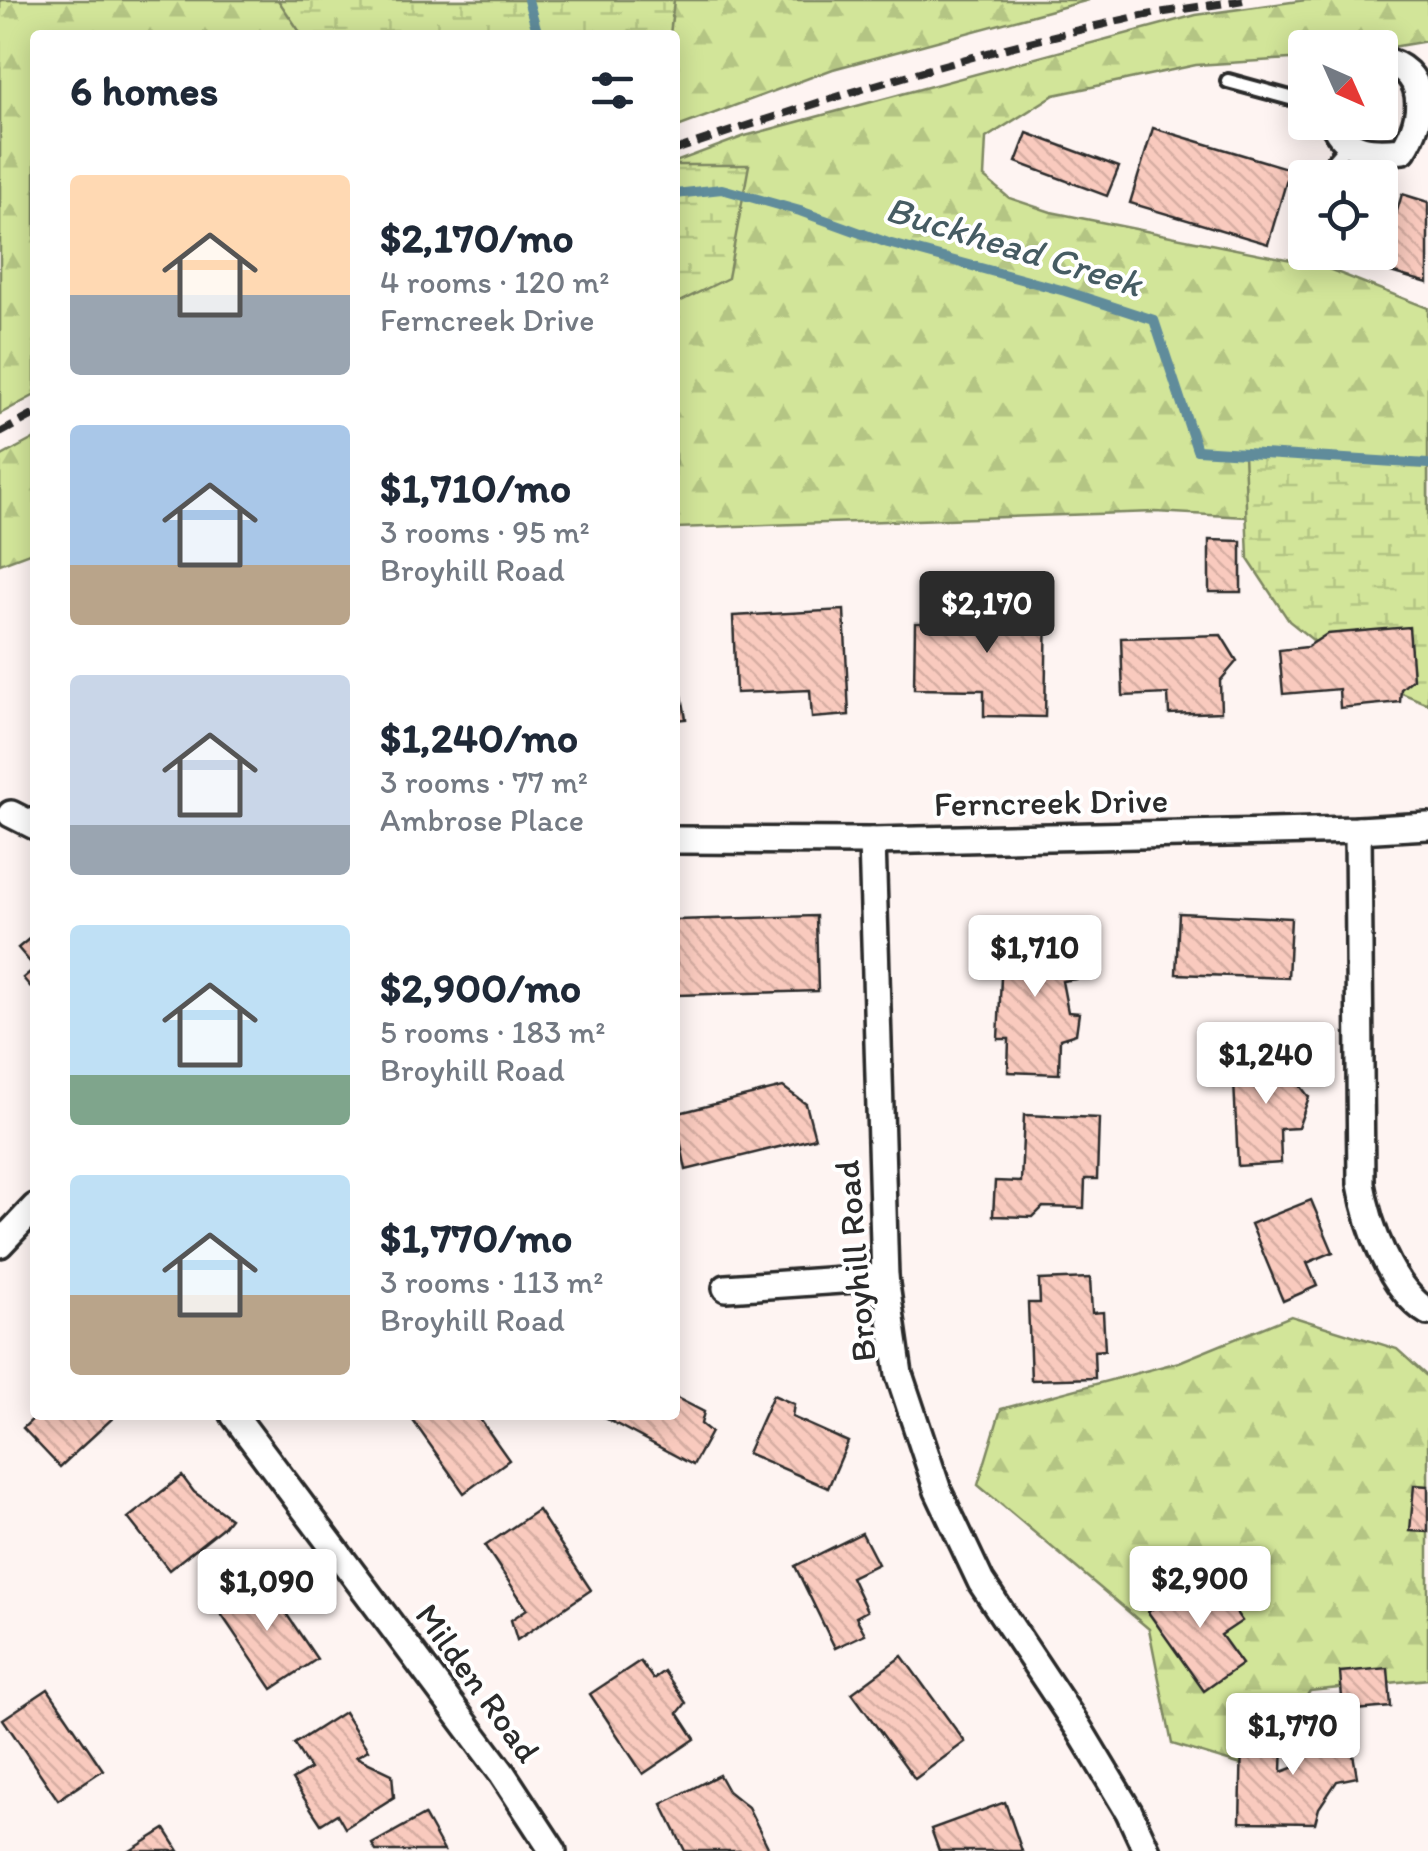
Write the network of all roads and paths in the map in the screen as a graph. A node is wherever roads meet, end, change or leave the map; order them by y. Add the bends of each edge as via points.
1 (1398, 65) edge
2 (1228, 81) dead end
3 (1288, 97) edge
4 (1349, 140) edge
5 (1403, 150) junction
6 (1428, 160) edge
7 (12, 814) dead end
8 (30, 823) edge
9 (1428, 826) edge
10 (1358, 830) junction
11 (680, 840) edge
12 (872, 841) junction
13 (30, 1213) edge
14 (0, 1244) edge
15 (884, 1277) junction
16 (726, 1288) dead end
17 (1428, 1312) edge
18 (238, 1420) edge
19 (552, 1851) edge
20 (1148, 1851) edge

1 - 5 street via 1423,102
2 - 3 lane
4 - 5 street via 1362,151
5 - 6 street
7 - 8 street
9 - 10 street, Ferncreek Drive
10 - 12 street, Ferncreek Drive
10 - 17 street via 1361,1184 1374,1238 1402,1286
11 - 12 street, Ferncreek Drive
12 - 15 street, Broyhill Road
13 - 14 street
15 - 16 street
15 - 20 street, Broyhill Road via 899,1374 938,1491 981,1582 1079,1729
18 - 19 street, Milden Road via 502,1773

